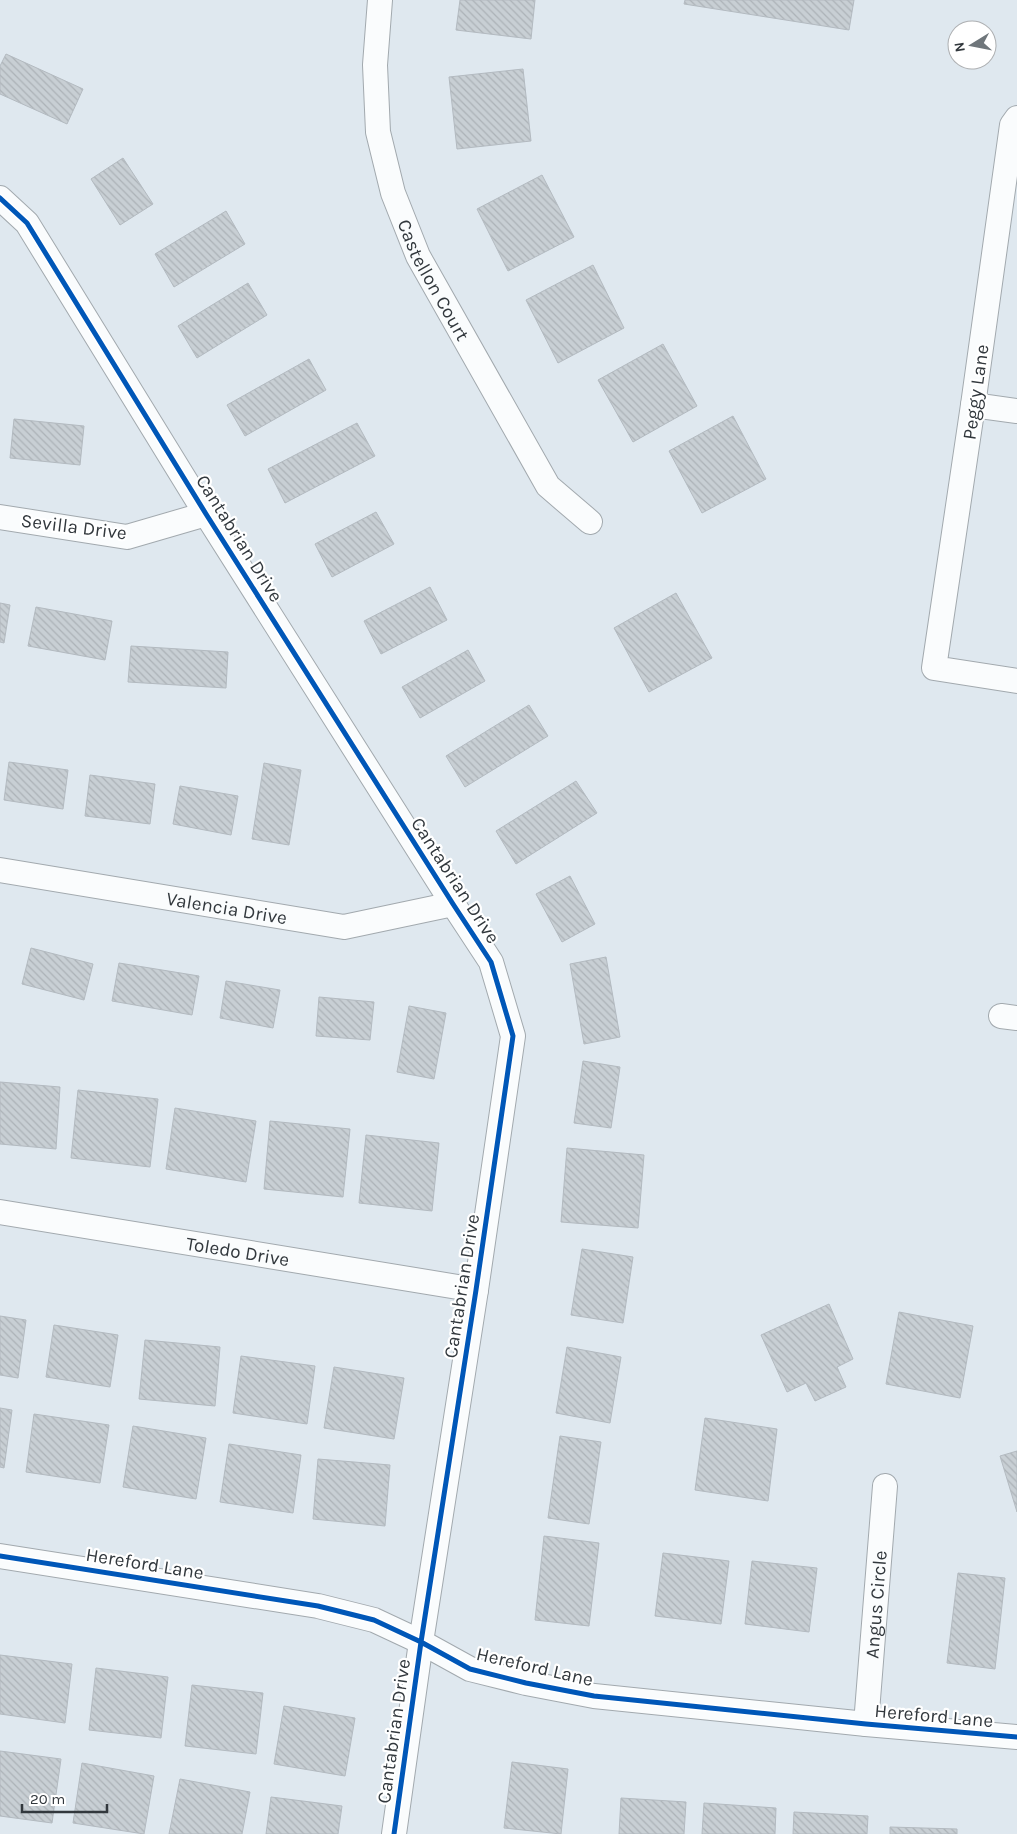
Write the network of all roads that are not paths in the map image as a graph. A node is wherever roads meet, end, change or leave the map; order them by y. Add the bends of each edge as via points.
1 (380, 0) edge
2 (1017, 118) edge
3 (0, 198) edge
4 (973, 405) junction
5 (1017, 411) edge
6 (206, 514) junction
7 (0, 516) edge
8 (590, 522) dead end
9 (1017, 681) edge
10 (0, 870) edge
11 (453, 904) junction
12 (0, 1212) edge
13 (476, 1290) junction
14 (885, 1486) dead end
15 (0, 1556) edge
16 (421, 1642) junction
17 (866, 1724) junction
18 (1017, 1737) edge
19 (394, 1834) edge

1 - 8 street, Castellon Court via 375,65 378,132 393,193 418,256 548,486
2 - 4 street, Peggy Lane via 1012,125
3 - 6 street, Cantabrian Drive via 27,223
4 - 5 street
4 - 9 street, Peggy Lane via 934,668
6 - 7 street, Sevilla Drive via 127,537
6 - 11 street, Cantabrian Drive
10 - 11 street, Valencia Drive via 344,927
11 - 13 street, Cantabrian Drive via 491,962 513,1036
12 - 13 street, Toledo Drive
13 - 16 street, Cantabrian Drive
14 - 17 street, Angus Circle
15 - 16 street, Hereford Lane via 318,1606 374,1620
16 - 17 street, Hereford Lane via 470,1669 594,1696
16 - 19 street, Cantabrian Drive
17 - 18 street, Hereford Lane

